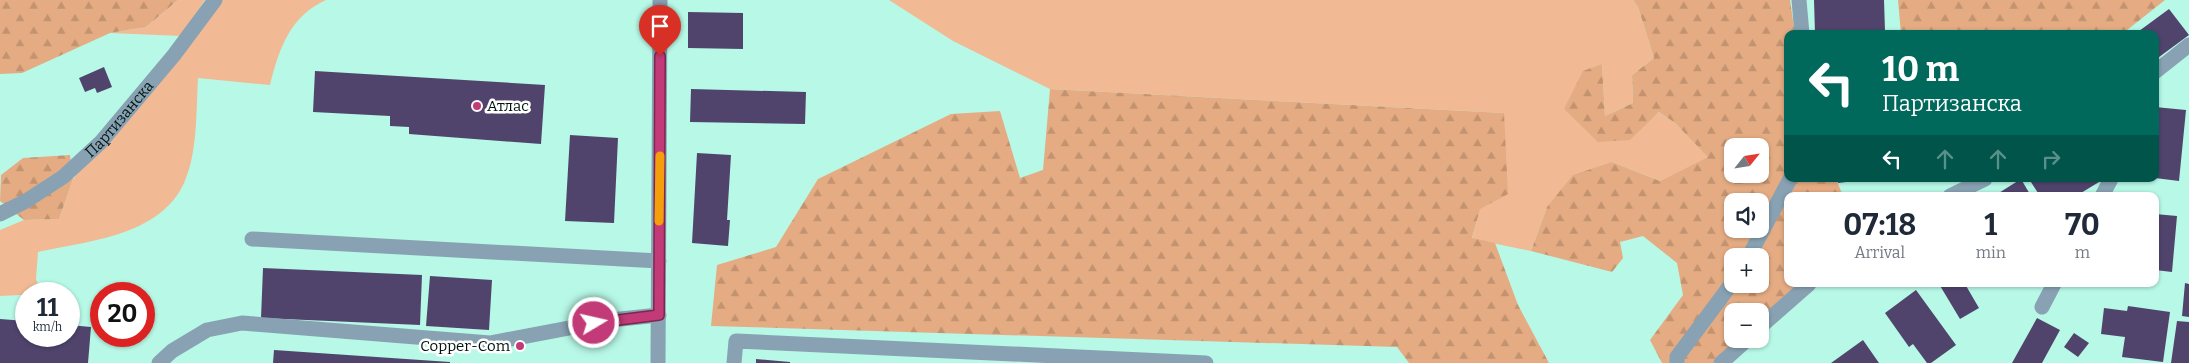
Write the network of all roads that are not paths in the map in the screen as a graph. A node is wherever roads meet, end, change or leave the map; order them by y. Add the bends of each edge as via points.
1 (215, 0) edge
2 (660, 0) edge
3 (1799, 0) edge
4 (1802, 30) edge
5 (2189, 44) edge
6 (2159, 69) edge
7 (1788, 182) edge
8 (1979, 182) edge
9 (1958, 192) edge
10 (0, 214) edge
11 (252, 239) dead end
12 (1753, 248) edge
13 (659, 261) junction
14 (1806, 287) edge
15 (2052, 287) edge
16 (1725, 293) edge
17 (2042, 307) dead end
18 (659, 315) junction
19 (1769, 319) edge
20 (1738, 348) edge
21 (159, 363) edge
22 (658, 363) edge
23 (734, 363) edge
24 (1206, 363) edge
25 (1678, 363) edge
26 (1722, 363) edge

1 - 10 street, Партизанска via 101,142 63,177
2 - 13 street
3 - 4 street
5 - 6 street
7 - 12 street
8 - 9 street
11 - 13 street
13 - 18 street
14 - 19 street
15 - 17 street
16 - 25 street via 1678,357
18 - 21 street via 611,320 490,343 242,323 207,330 172,351
18 - 22 street
20 - 26 street
23 - 24 street via 736,341

